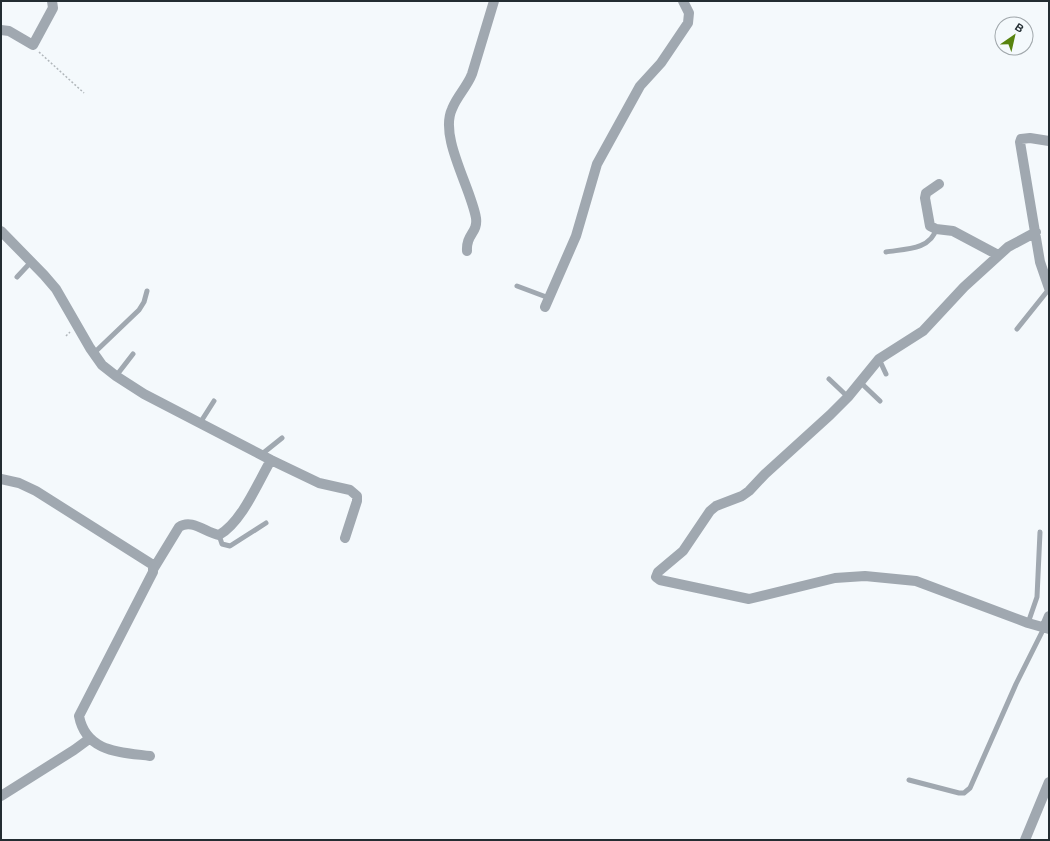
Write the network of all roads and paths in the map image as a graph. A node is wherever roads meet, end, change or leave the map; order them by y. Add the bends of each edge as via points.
1 (52, 1) edge
2 (494, 1) edge
3 (683, 1) edge
4 (1, 30) edge
5 (32, 45) junction
6 (84, 93) dead end
7 (1049, 141) edge
8 (940, 184) dead end
9 (936, 229) junction
10 (1, 231) edge
11 (1036, 232) junction
12 (467, 251) dead end
13 (886, 252) dead end
14 (998, 255) junction
15 (32, 262) junction
16 (17, 277) dead end
17 (517, 286) dead end
18 (1049, 288) edge
19 (147, 291) dead end
20 (547, 303) joint
21 (1017, 329) dead end
22 (94, 353) junction
23 (133, 354) dead end
24 (879, 358) junction
25 (886, 374) dead end
26 (116, 376) junction
27 (829, 379) dead end
28 (860, 382) junction
29 (848, 397) junction
30 (214, 401) dead end
31 (880, 401) dead end
32 (200, 423) junction
33 (282, 438) dead end
34 (262, 454) junction
35 (271, 460) junction
36 (1, 479) edge
37 (266, 523) dead end
38 (1040, 532) dead end
39 (219, 535) junction
40 (345, 538) dead end
41 (154, 568) junction
42 (1049, 616) edge
43 (1028, 623) junction
44 (1047, 628) edge
45 (89, 739) junction
46 (150, 756) dead end
47 (909, 780) dead end
48 (1049, 782) edge
49 (1, 796) edge
50 (1025, 840) edge

1 - 5 street via 52,8 35,44
2 - 12 street via 472,74 452,109 450,119 451,140 476,219 475,231 467,240
3 - 20 street via 689,14 688,23 661,63 640,86 597,164 576,236
4 - 5 street via 9,31
5 - 6 path
7 - 11 street via 1030,138 1021,139 1020,142
8 - 9 street via 924,198 930,226
9 - 13 lane via 933,237 924,244
9 - 14 street via 953,231
10 - 15 street
11 - 14 street
11 - 18 street via 1040,262
14 - 24 street via 923,331
15 - 16 lane
15 - 22 street via 56,289
17 - 20 lane
18 - 21 lane
19 - 22 lane via 139,310
22 - 26 street via 102,365
23 - 26 lane
24 - 25 lane
24 - 28 street
26 - 32 street via 131,387
27 - 29 lane
28 - 29 street
28 - 31 lane
29 - 43 street via 749,491 710,511 683,551 656,574 657,579 749,599 834,578 898,578 923,583
30 - 32 lane
32 - 34 street
33 - 34 lane
34 - 35 street
35 - 39 street via 243,509
35 - 40 street via 319,482 354,493 357,501
36 - 41 street via 19,483 36,491 148,561
37 - 39 lane via 230,546 222,544
38 - 43 lane via 1037,597
39 - 41 street via 189,523 179,527
41 - 45 street via 80,712 80,723
42 - 44 street
43 - 44 street
44 - 47 lane via 1016,684 970,788 964,793 959,793
45 - 46 street via 112,751
45 - 49 street
48 - 50 street

